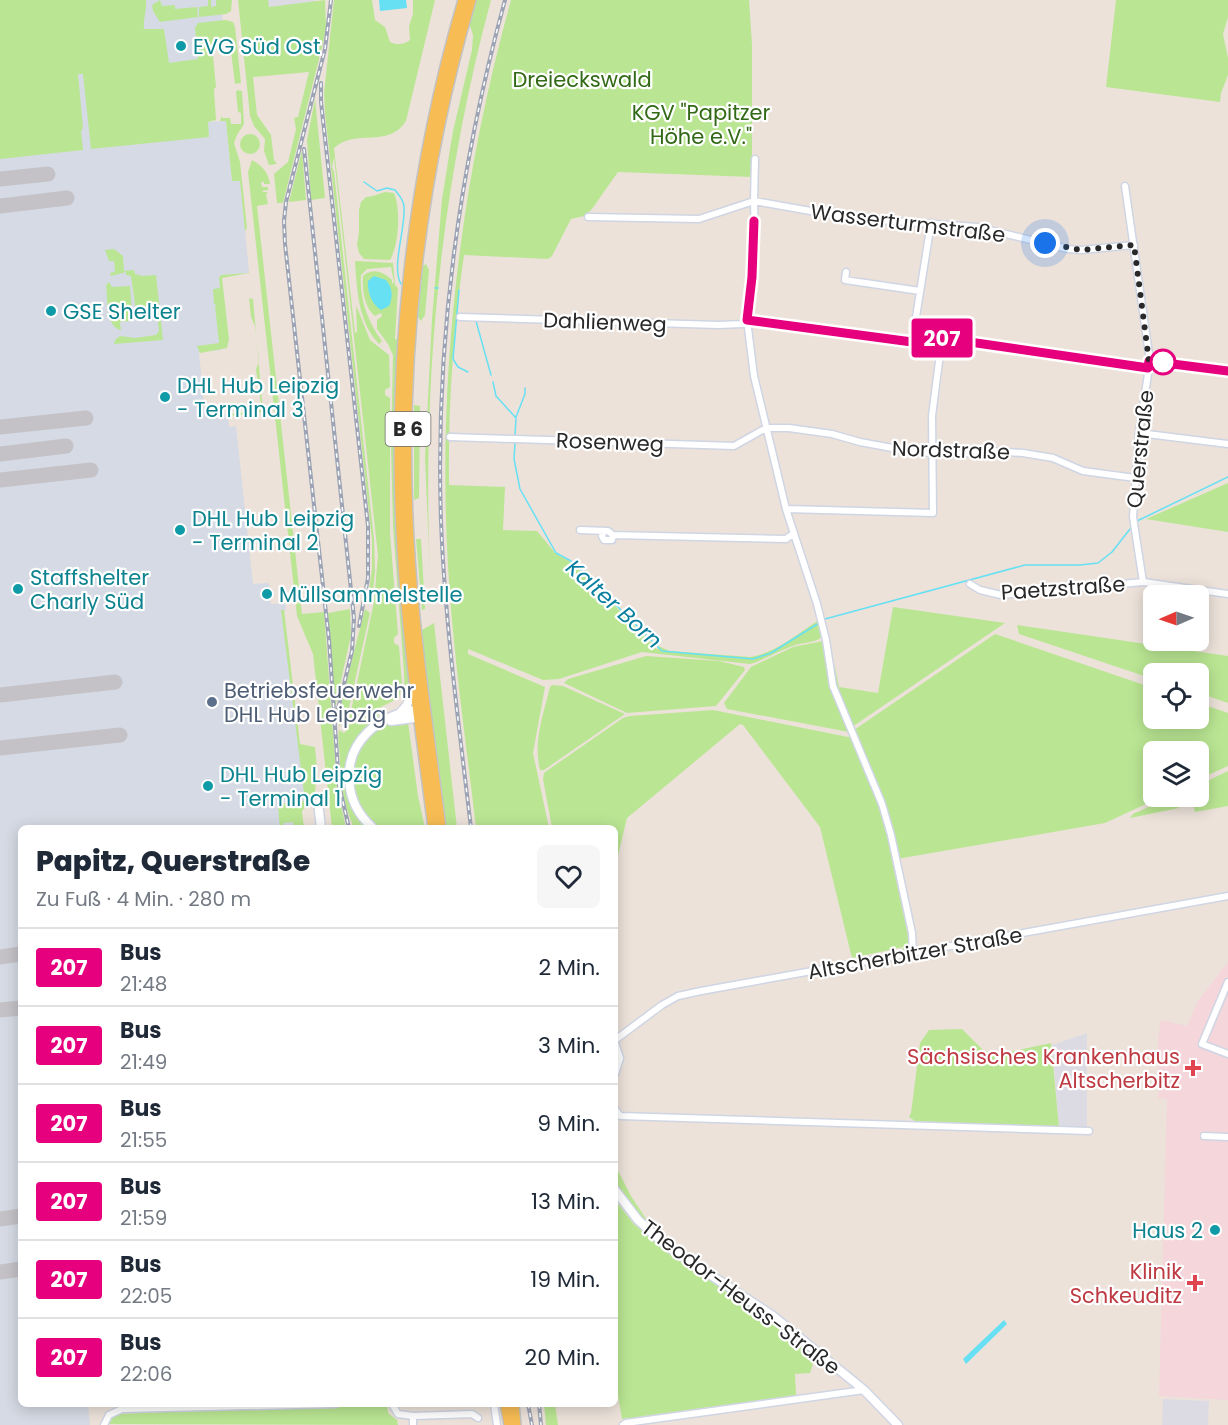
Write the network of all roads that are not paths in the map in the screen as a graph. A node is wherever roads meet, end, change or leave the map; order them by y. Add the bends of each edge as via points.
1 (463, 0) edge
2 (471, 0) edge
3 (433, 142) junction
4 (755, 159) dead end
5 (1125, 186) dead end
6 (753, 201) junction
7 (588, 217) dead end
8 (931, 223) junction
9 (1134, 245) junction
10 (846, 272) dead end
11 (920, 291) junction
12 (460, 317) dead end
13 (747, 320) junction
14 (942, 338) junction
15 (912, 342) junction
16 (1149, 364) junction
17 (1228, 371) edge
18 (766, 428) junction
19 (1139, 433) junction
20 (450, 437) dead end
21 (1228, 444) edge
22 (933, 453) junction
23 (1136, 478) junction
24 (786, 509) junction
25 (580, 530) dead end
26 (793, 534) junction
27 (1143, 582) junction
28 (970, 584) dead end
29 (1228, 594) edge
30 (414, 688) junction
31 (422, 713) junction
32 (399, 714) junction
33 (382, 723) junction
34 (318, 803) dead end
35 (321, 825) edge
36 (370, 825) edge
37 (433, 825) edge
38 (441, 825) edge
39 (1228, 896) edge
40 (913, 953) junction
41 (1228, 982) edge
42 (618, 1039) edge
43 (1228, 1054) edge
44 (618, 1113) edge
45 (1089, 1131) dead end
46 (1204, 1136) dead end
47 (1228, 1137) edge
48 (618, 1194) edge
49 (864, 1390) junction
50 (208, 1407) edge
51 (394, 1407) edge
52 (494, 1407) edge
53 (506, 1407) edge
54 (514, 1407) edge
55 (413, 1416) junction
56 (478, 1418) dead end
57 (104, 1425) edge
58 (413, 1425) edge
59 (496, 1425) edge
60 (509, 1425) edge
61 (516, 1425) edge
62 (623, 1425) edge
63 (898, 1425) edge

1 - 3 main road, B 6 via 447,58
2 - 3 main road, B 6
3 - 30 main road, B 6 via 414,230 400,402 402,549
3 - 31 main road, B 6 via 408,390 409,538
4 - 6 street
5 - 9 street, Querstraße
6 - 7 street via 699,219
6 - 8 street, Wasserturmstraße via 850,218
6 - 13 street via 755,242
8 - 9 street, Wasserturmstraße via 977,227 1068,249
8 - 11 street
9 - 16 street, Querstraße
10 - 11 street via 845,284
11 - 15 street
12 - 13 street, Dahlienweg via 718,325 743,324
13 - 15 street, Dahlienweg
13 - 18 street
14 - 15 street, Dahlienweg
14 - 16 street, Dahlienweg
14 - 22 street via 932,416
16 - 17 street, Dahlienweg
16 - 19 street, Querstraße
18 - 20 street, Rosenweg via 734,446
18 - 22 street, Nordstraße via 813,430 896,450
18 - 24 street
19 - 21 street
19 - 23 street, Querstraße
22 - 23 street, Nordstraße via 1023,453 1053,458 1083,471
22 - 24 street via 933,513
23 - 27 street, Querstraße via 1132,517
24 - 26 street
25 - 26 street via 608,531 613,536 786,540
26 - 40 street via 817,604 833,686 882,804 912,933
27 - 28 street, Paetzstraße via 1001,594
27 - 29 street, Paetzstraße
30 - 31 main road, B 6
30 - 32 street
31 - 32 street
31 - 33 street
31 - 37 main road, B 6
31 - 38 main road, B 6
32 - 33 street
33 - 36 street via 359,743 348,775 351,798
34 - 35 street
39 - 40 street, Altscherbitzer Straße
40 - 42 street, Altscherbitzer Straße via 678,996
41 - 43 street via 1202,1044
44 - 45 street
46 - 47 street
48 - 49 street, Theodor-Heuss-Straße via 638,1220 668,1247 773,1316
49 - 62 street
49 - 63 street, Theodor-Heuss-Straße
50 - 57 street via 122,1409 109,1415
51 - 55 street via 398,1414
52 - 59 street
53 - 60 main road
54 - 61 main road
55 - 56 street via 472,1414
55 - 58 street

